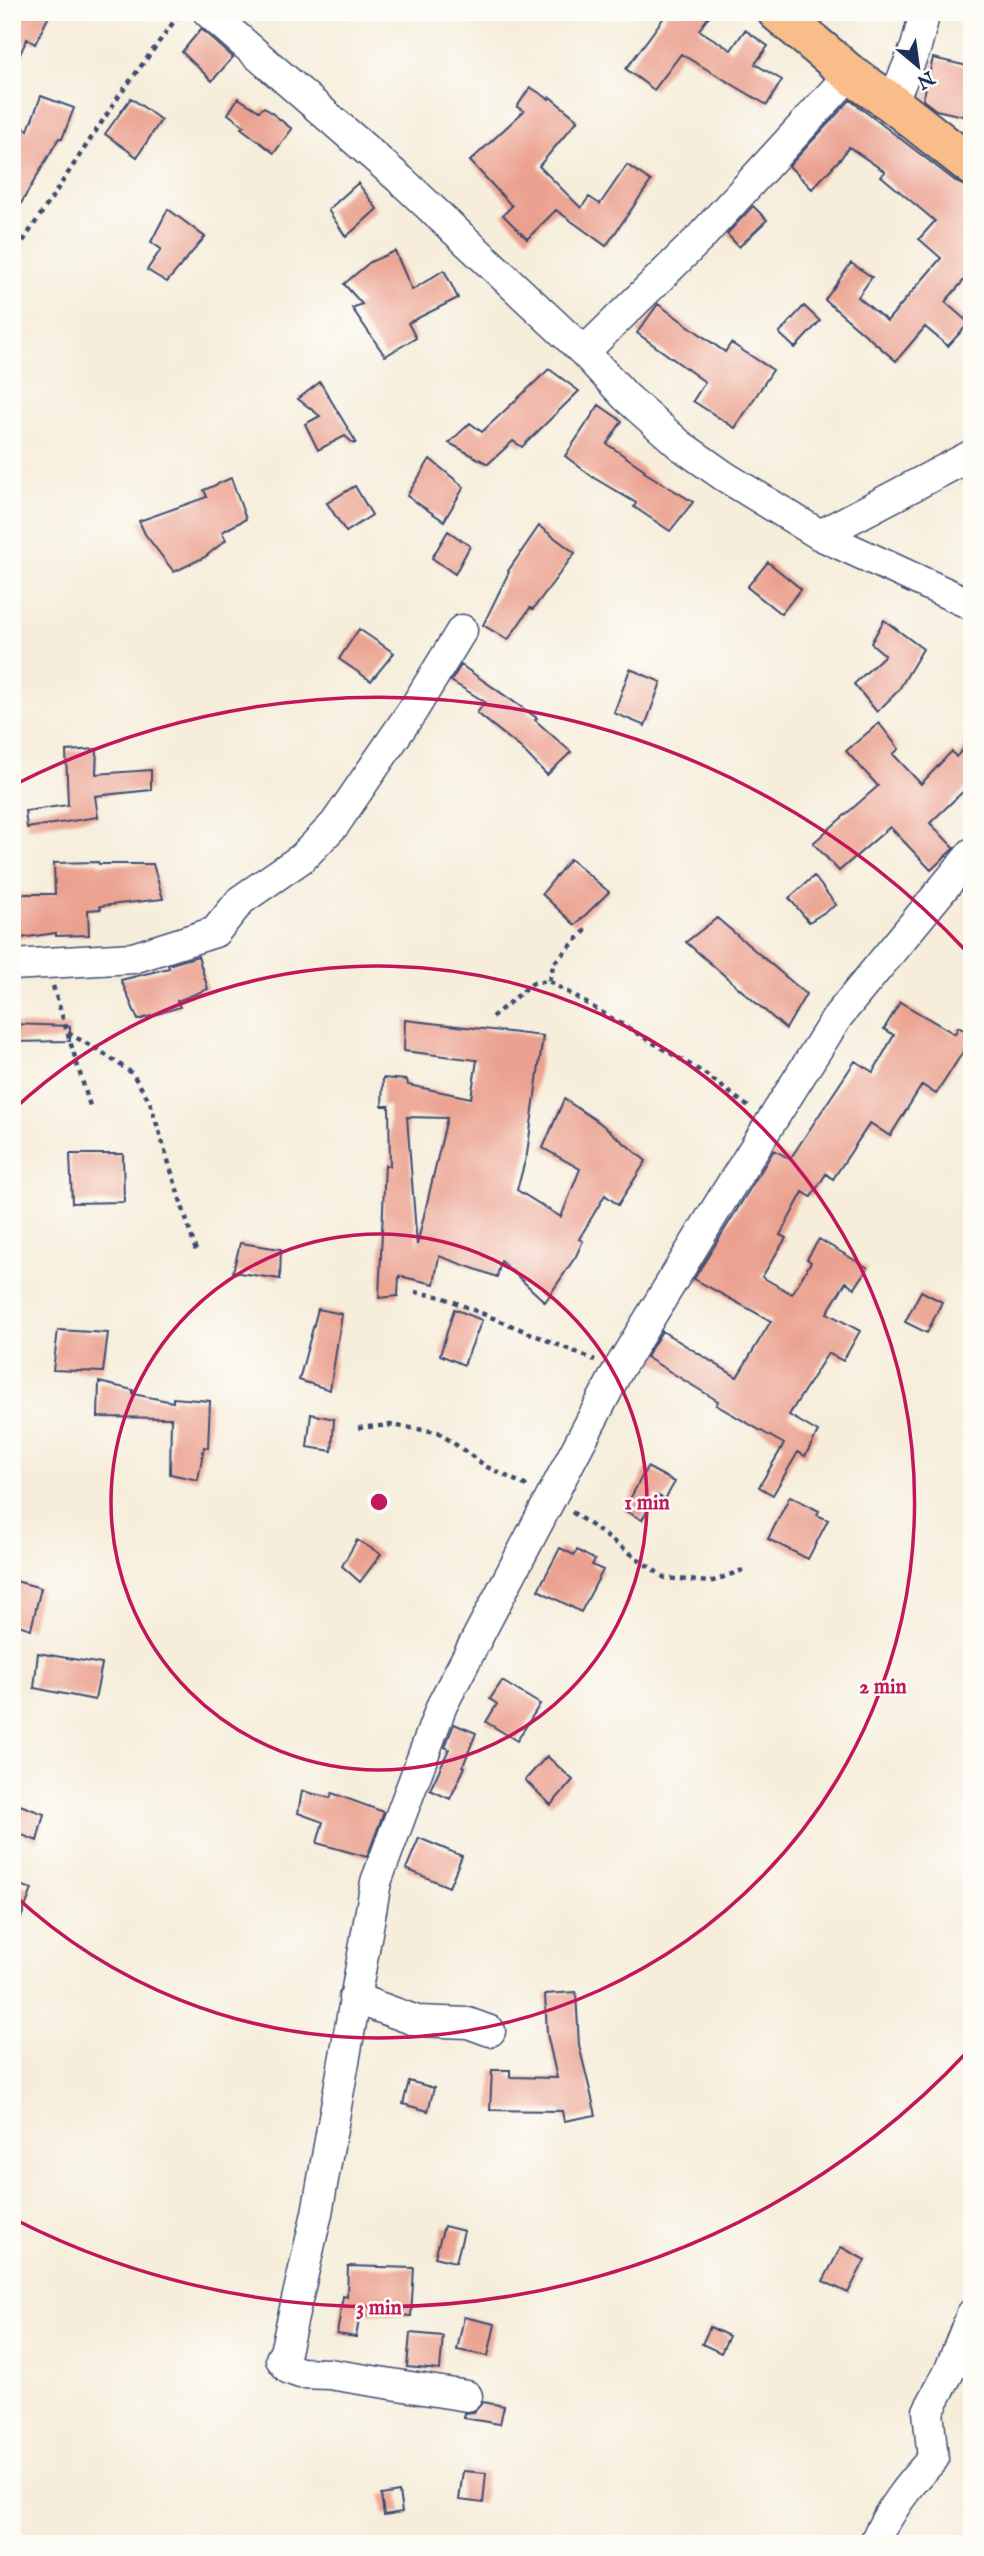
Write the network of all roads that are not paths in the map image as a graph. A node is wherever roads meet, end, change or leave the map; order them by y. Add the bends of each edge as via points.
1 (208, 12) edge
2 (777, 12) edge
3 (925, 12) edge
4 (850, 74) junction
5 (892, 103) junction
6 (972, 166) edge
7 (584, 352) junction
8 (972, 455) edge
9 (820, 534) junction
10 (972, 605) edge
11 (461, 630) dead end
12 (972, 853) edge
13 (12, 965) edge
14 (354, 1998) junction
15 (490, 2031) dead end
16 (972, 2314) edge
17 (467, 2396) dead end
18 (874, 2544) edge

1 - 7 street via 401,180
2 - 4 highway
3 - 5 street
4 - 5 highway
4 - 7 street via 698,240
5 - 6 highway
7 - 9 street via 680,445
8 - 9 street
9 - 10 street
11 - 13 street via 335,824 302,858 241,900 215,932 133,958
12 - 14 street via 838,1016 618,1370 442,1705 376,1882
14 - 15 street via 417,2021 468,2023
14 - 17 street via 317,2213 281,2359 300,2373
16 - 18 street via 928,2411 933,2459 907,2486

